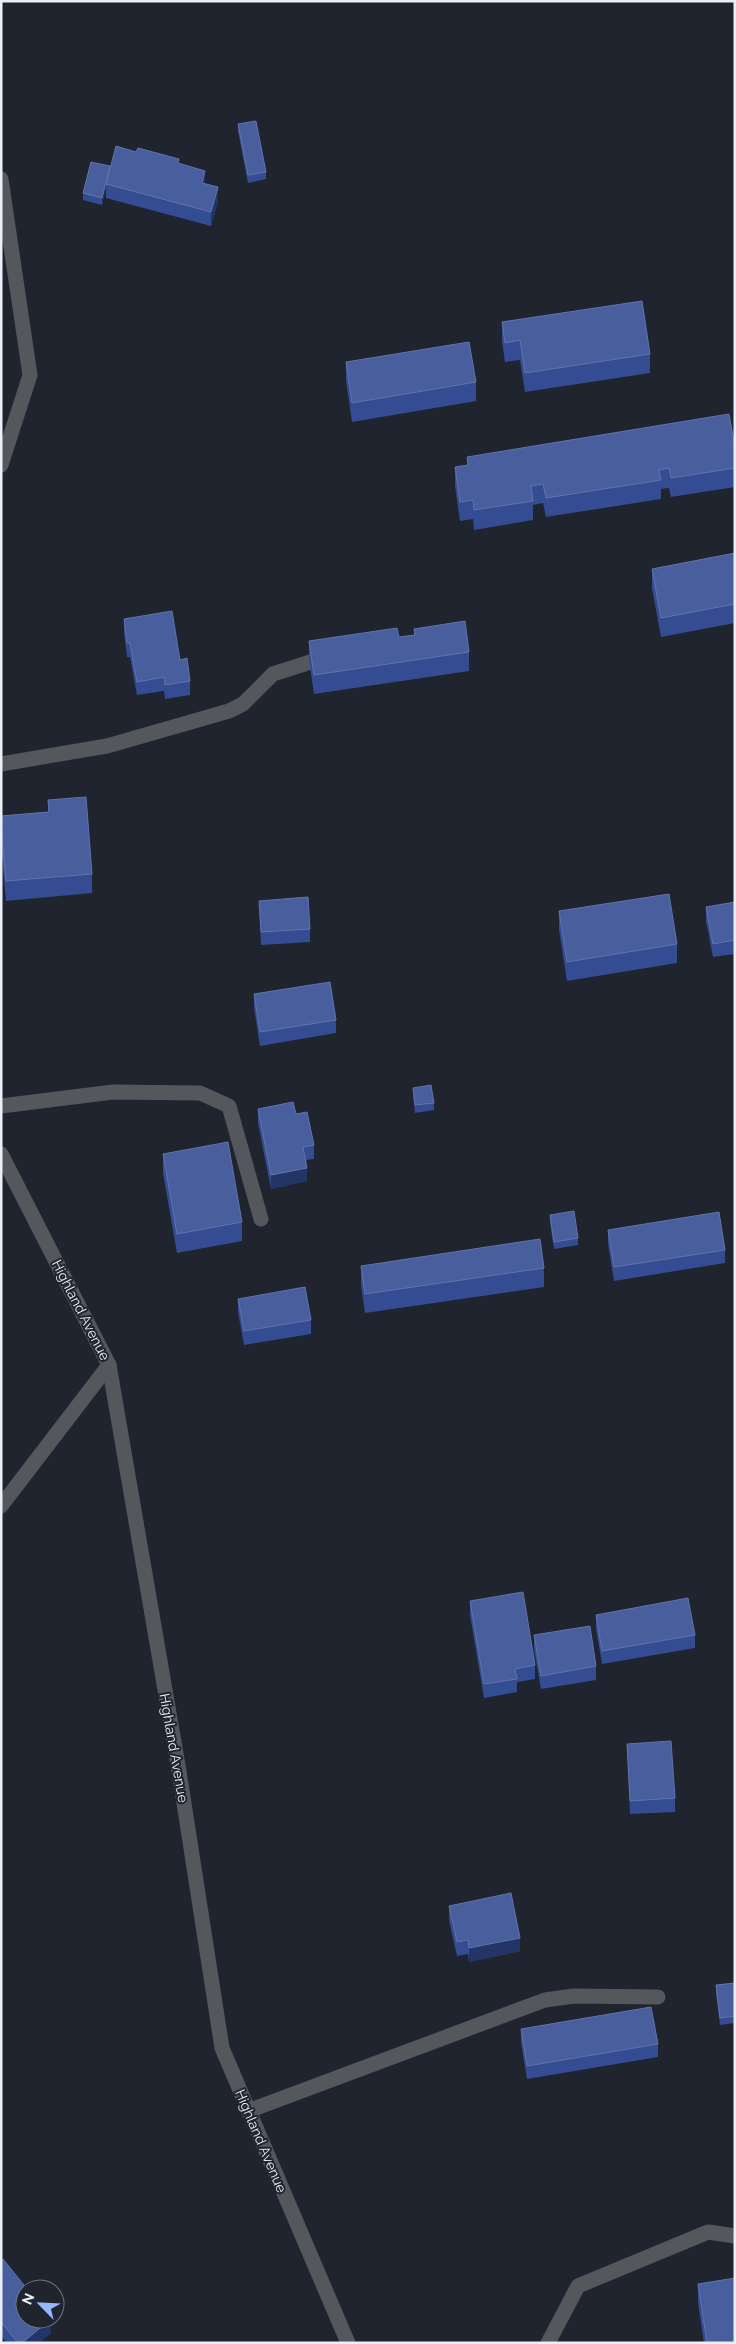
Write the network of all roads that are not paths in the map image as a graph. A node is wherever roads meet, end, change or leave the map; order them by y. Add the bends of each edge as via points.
1 (1, 180) edge
2 (1, 465) edge
3 (336, 654) edge
4 (1, 764) edge
5 (1, 1106) edge
6 (1, 1154) edge
7 (261, 1219) dead end
8 (109, 1365) junction
9 (1, 1506) edge
10 (658, 1997) dead end
11 (248, 2111) junction
12 (735, 2236) edge
13 (348, 2343) edge
14 (548, 2343) edge

1 - 2 street via 30,375
3 - 4 street via 273,674 243,704 229,711 107,746
5 - 7 street via 112,1092 200,1092 230,1106
6 - 8 street, Highland Avenue
8 - 9 street
8 - 11 street, Highland Avenue via 179,1771 222,2048
10 - 11 street via 574,1996 545,2000
11 - 13 street, Highland Avenue
12 - 14 street via 708,2232 578,2286

